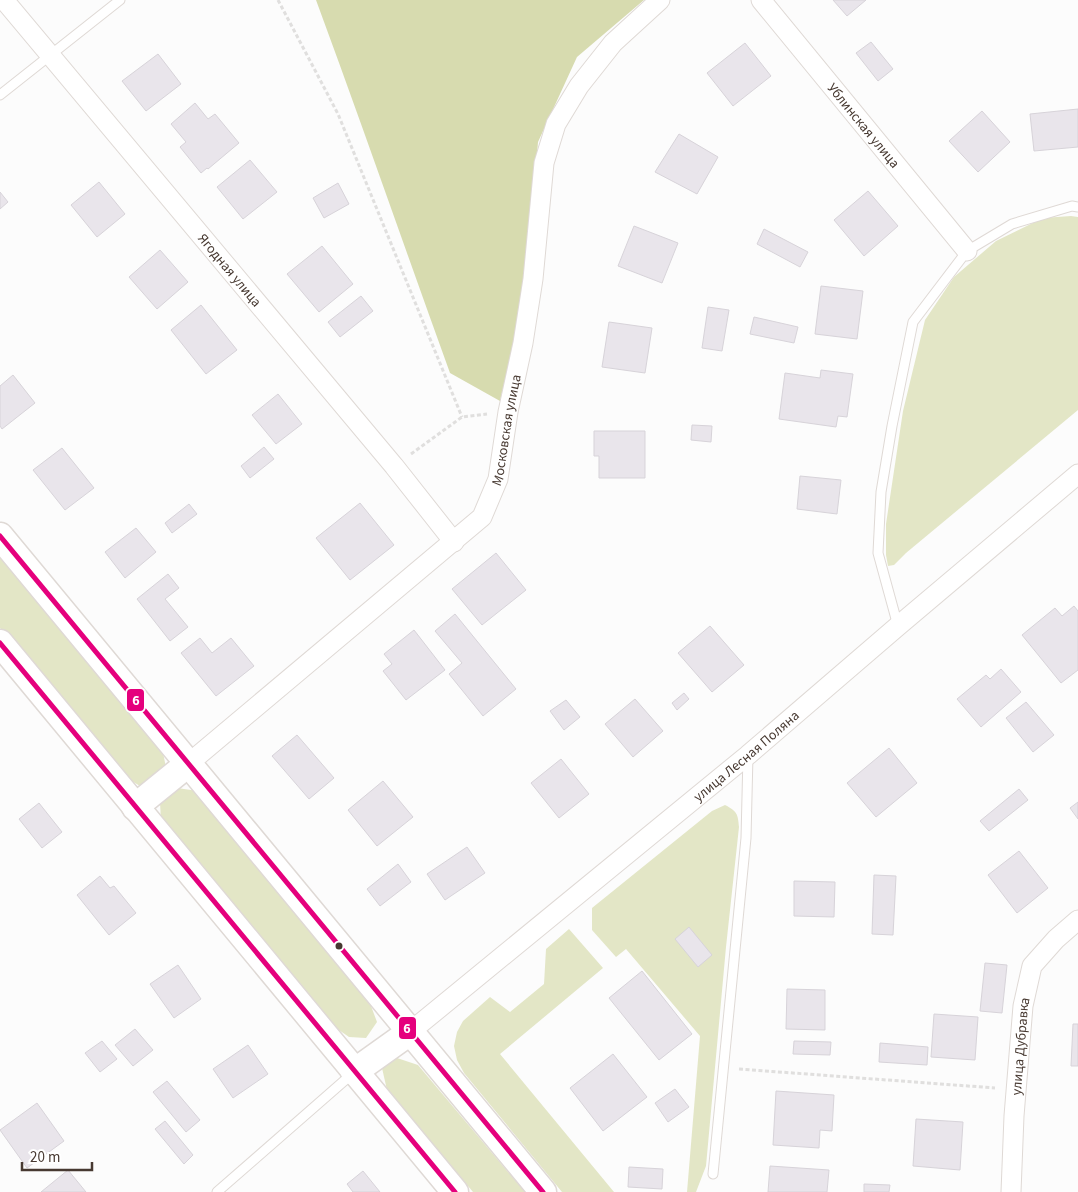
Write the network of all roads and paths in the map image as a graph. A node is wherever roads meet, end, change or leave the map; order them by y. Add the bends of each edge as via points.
1 (4, 0) edge
2 (120, 0) edge
3 (278, 0) edge
4 (660, 0) edge
5 (761, 0) edge
6 (50, 56) junction
7 (0, 96) edge
8 (1078, 207) edge
9 (967, 252) junction
10 (508, 412) junction
11 (462, 417) junction
12 (394, 466) junction
13 (1078, 474) edge
14 (0, 536) edge
15 (454, 542) junction
16 (898, 626) junction
17 (0, 643) edge
18 (748, 755) junction
19 (188, 764) junction
20 (135, 807) junction
21 (1078, 920) edge
22 (410, 1032) junction
23 (724, 1068) junction
24 (354, 1072) junction
25 (1016, 1090) junction
26 (713, 1174) dead end
27 (217, 1192) edge
28 (455, 1192) edge
29 (542, 1192) edge
30 (1011, 1192) edge

1 - 6 street, Ягодная улица
2 - 6 lane
3 - 11 path via 338,114
4 - 10 street, Московская улица via 614,43 579,86 556,124 544,163 534,279
5 - 9 street, Ублинская улица
6 - 7 lane
6 - 12 street, Ягодная улица
8 - 9 lane via 1012,224
9 - 16 lane via 914,322 892,426 881,492 878,553
10 - 11 path
10 - 15 street, Московская улица via 498,479 482,517
11 - 12 path
12 - 15 street, Ягодная улица
13 - 16 street, улица Лесная Поляна
14 - 19 main road
15 - 19 street, Московская улица
16 - 18 street, улица Лесная Поляна
17 - 20 main road
18 - 22 street, улица Лесная Поляна
18 - 23 lane via 746,838
19 - 20 main road
19 - 22 main road
20 - 24 main road
21 - 25 street, улица Дубравка via 1032,966 1023,1006
22 - 24 main road
22 - 29 main road
23 - 25 path
23 - 26 lane
24 - 27 lane
24 - 28 main road
25 - 30 street, улица Дубравка

